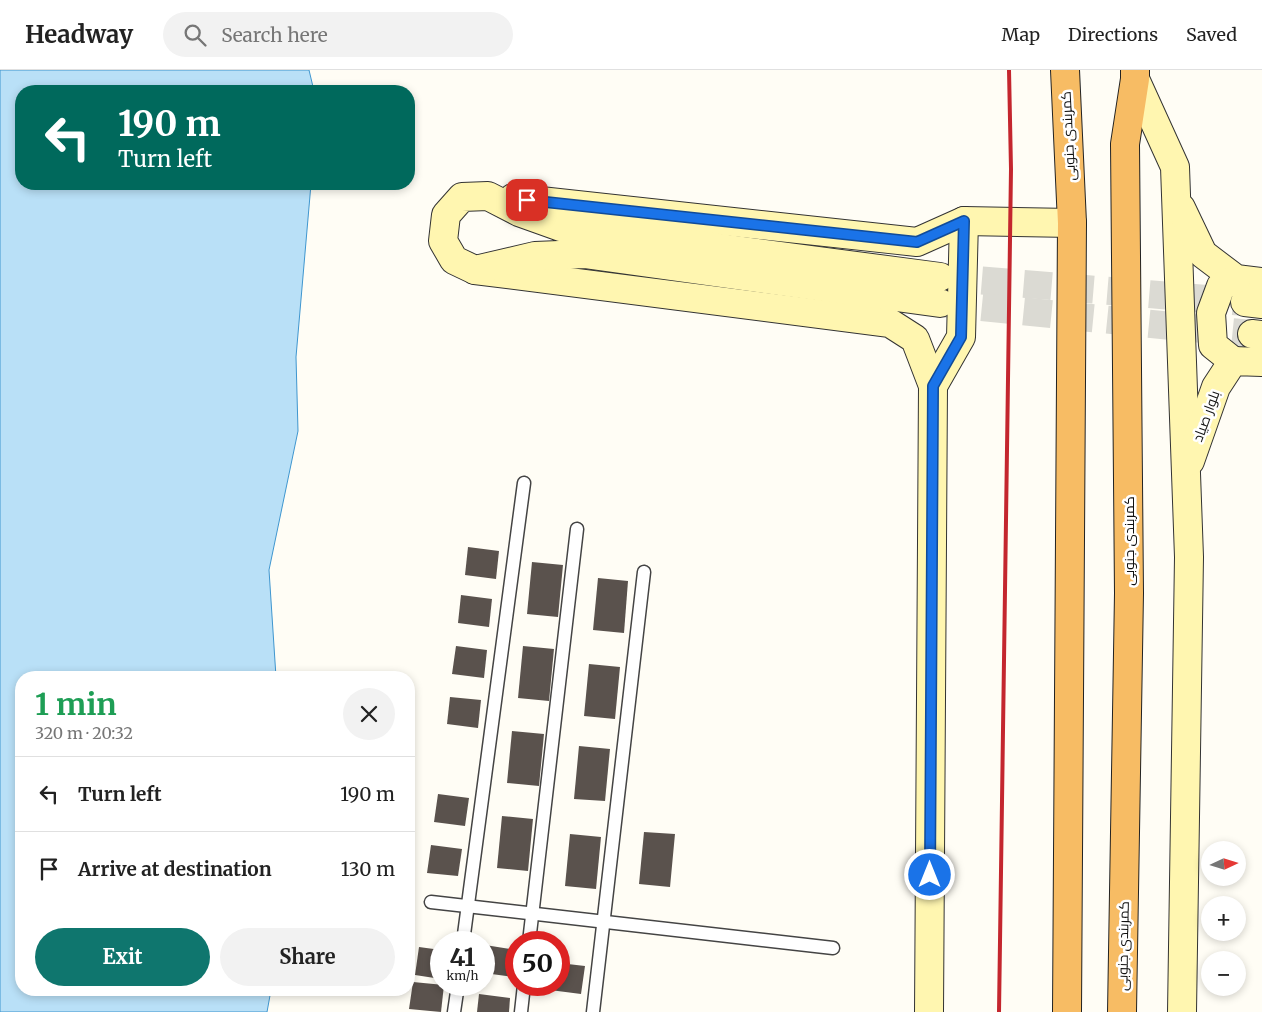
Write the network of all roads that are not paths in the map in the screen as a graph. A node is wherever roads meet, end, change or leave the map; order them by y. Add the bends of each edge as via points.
1 (1065, 70) edge
2 (1135, 75) edge
3 (488, 196) junction
4 (1176, 198) junction
5 (964, 221) junction
6 (1072, 223) junction
7 (475, 270) junction
8 (1251, 292) edge
9 (1233, 361) junction
10 (1262, 362) edge
11 (933, 386) junction
12 (1186, 474) junction
13 (524, 483) dead end
14 (577, 529) dead end
15 (644, 572) dead end
16 (431, 902) dead end
17 (468, 906) junction
18 (532, 914) junction
19 (604, 922) junction
20 (465, 931) edge
21 (530, 931) edge
22 (833, 948) dead end
23 (456, 996) edge
24 (523, 996) edge
25 (454, 1012) edge
26 (521, 1012) edge
27 (593, 1012) edge
28 (929, 1012) edge
29 (1068, 1012) edge
30 (1122, 1012) edge
31 (1182, 1012) edge

1 - 6 highway, کمربندی جنوبی
2 - 4 main road via 1175,167
2 - 30 highway, کمربندی جنوبی via 1125,144 1129,593
3 - 5 main road via 917,242
3 - 7 main road via 462,197 446,214 443,241 454,260
3 - 7 main road via 520,212 561,226 940,290 584,254 535,256
4 - 8 main road via 1203,254
4 - 12 main road
5 - 6 main road
5 - 11 main road via 961,337
6 - 29 highway, کمربندی جنوبی
7 - 11 main road via 890,323 915,340
8 - 9 main road via 1221,286 1211,313 1213,345
9 - 10 main road
9 - 12 main road, بلوار صیاد via 1216,387
11 - 28 main road
12 - 31 main road via 1190,557
13 - 17 lane
14 - 18 lane
15 - 19 lane
16 - 17 lane
17 - 18 lane
17 - 20 lane
18 - 19 lane
18 - 21 lane
19 - 22 lane
19 - 27 lane
23 - 25 lane
24 - 26 lane

